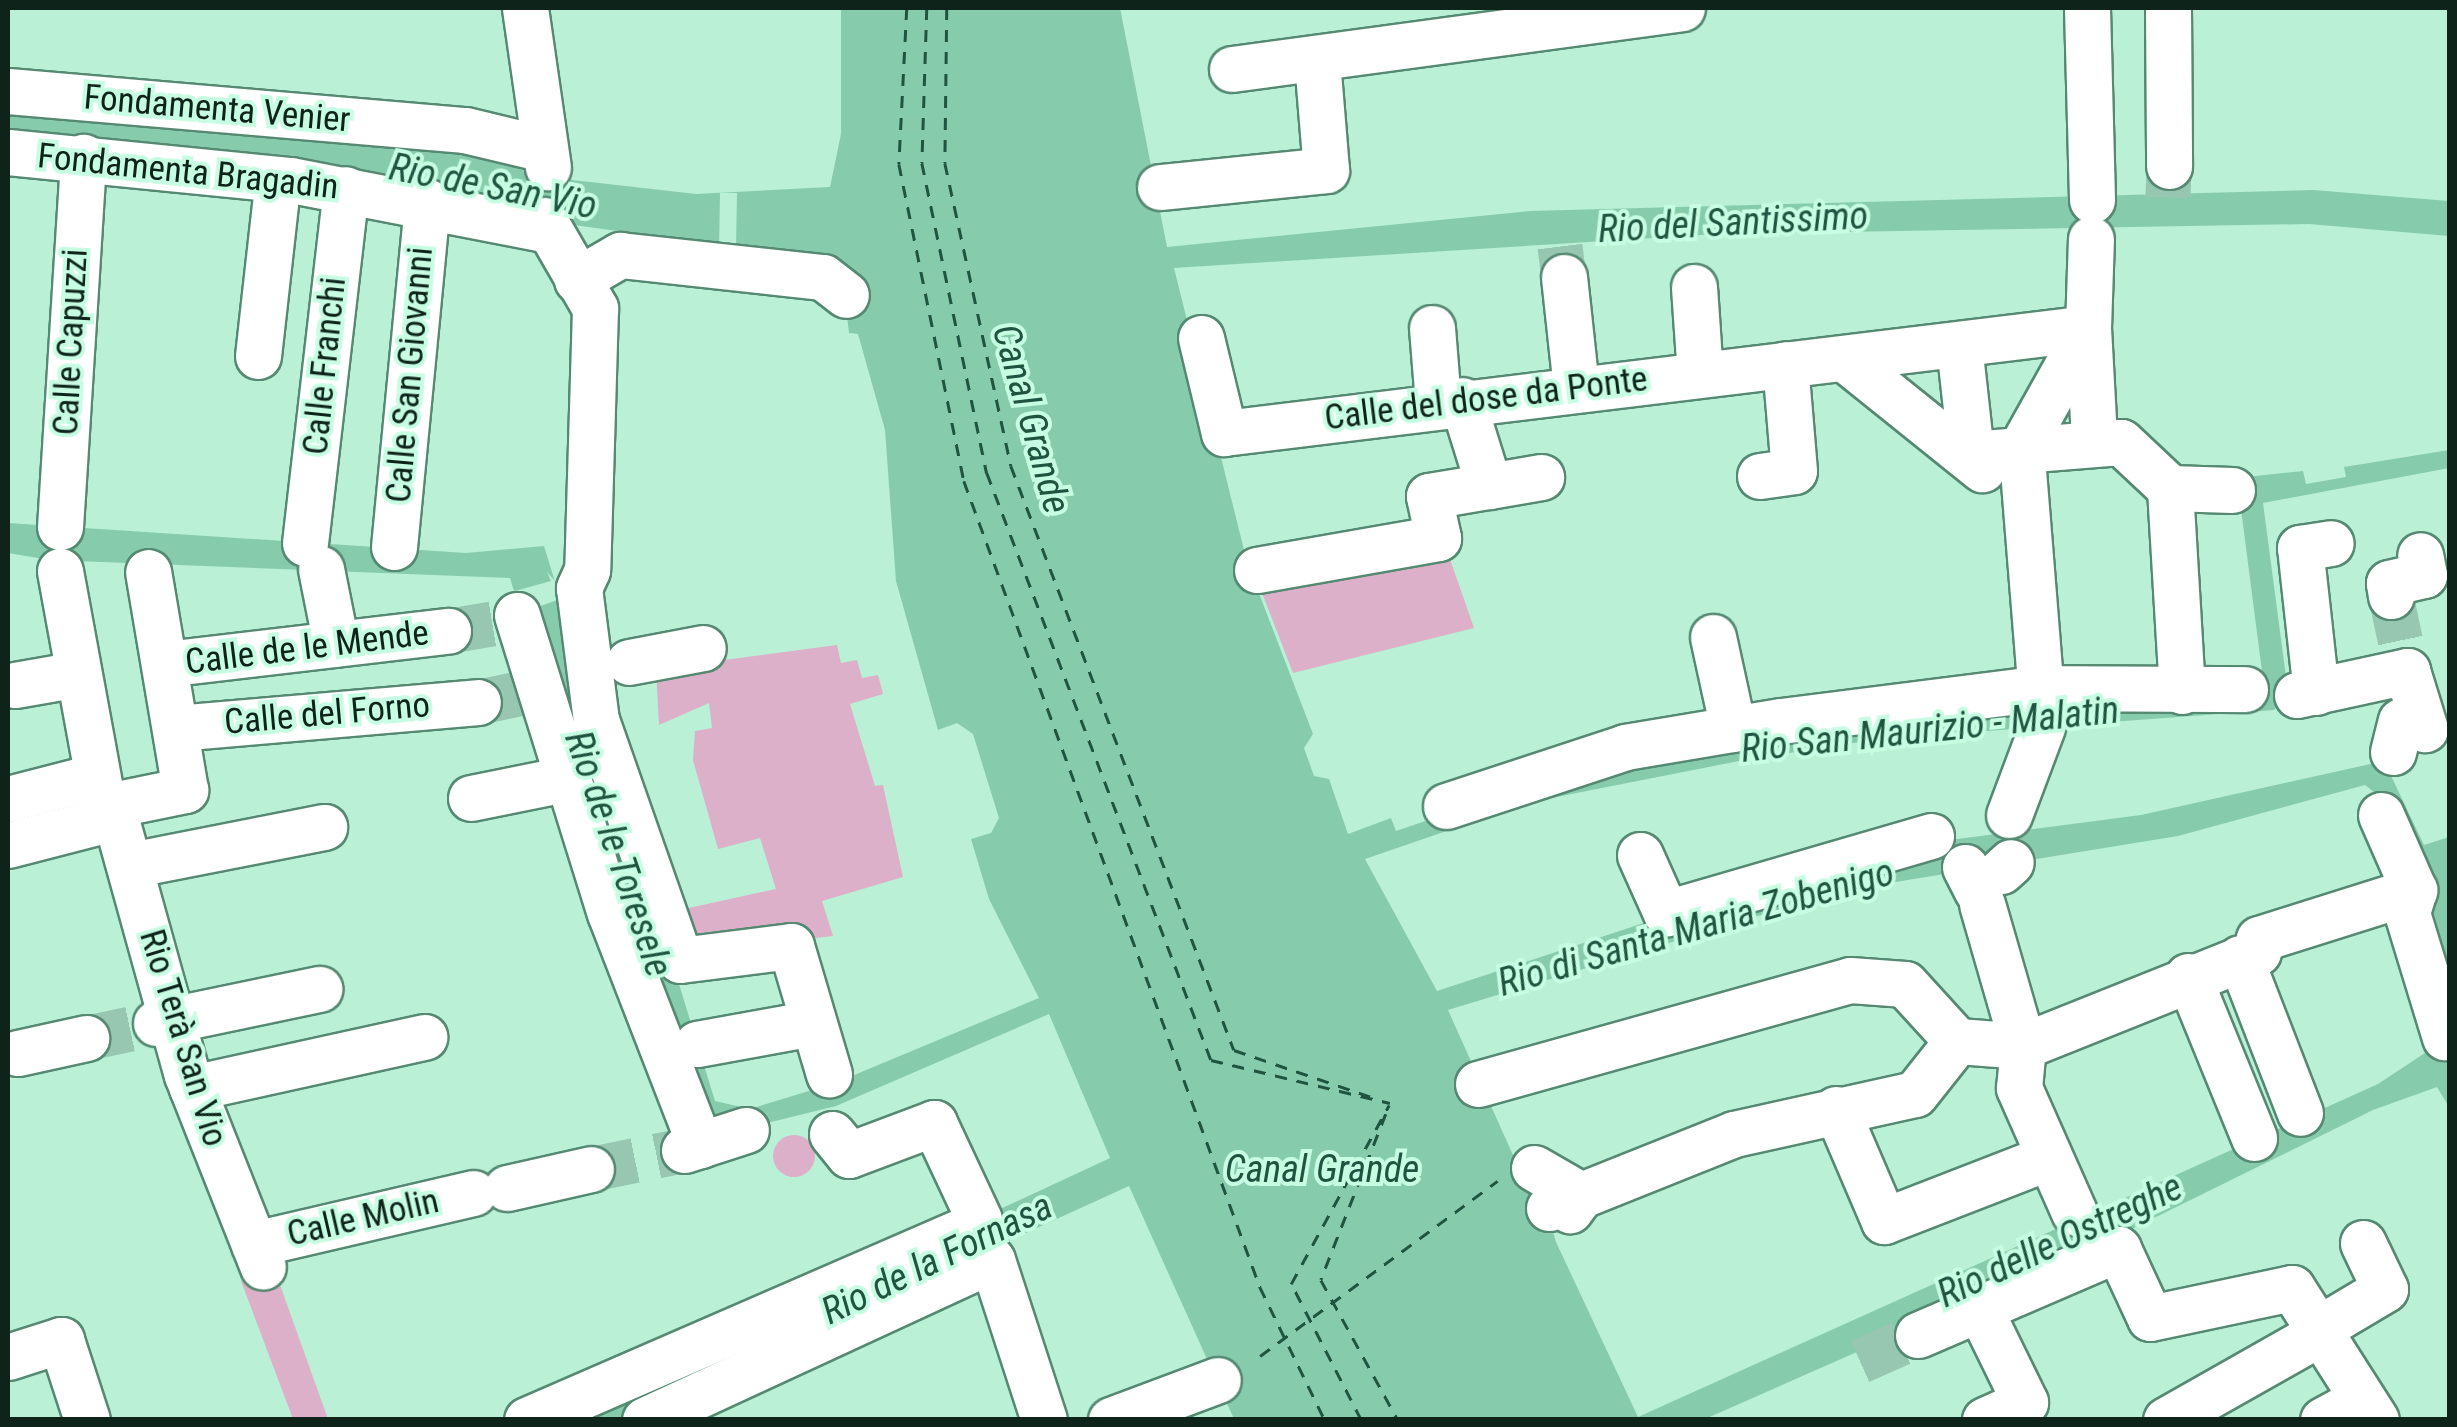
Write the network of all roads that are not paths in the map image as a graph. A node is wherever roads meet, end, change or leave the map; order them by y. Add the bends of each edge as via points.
1 (525, 8) edge
2 (1682, 8) edge
3 (2095, 11) edge
4 (2169, 12) edge
5 (1232, 70) dead end
6 (1318, 70) junction
7 (8, 91) edge
8 (8, 152) edge
9 (83, 157) junction
10 (2169, 166) tunnel mouth
11 (278, 179) junction
12 (1160, 187) dead end
13 (346, 189) junction
14 (426, 202) junction
15 (1694, 287) dead end
16 (1552, 288) tunnel mouth
17 (846, 295) dead end
18 (598, 320) junction
19 (2088, 324) junction
20 (1432, 328) dead end
21 (1201, 338) dead end
22 (1960, 345) junction
23 (258, 356) dead end
24 (1845, 359) junction
25 (1785, 364) junction
26 (1700, 374) junction
27 (1576, 388) junction
28 (1450, 402) junction
29 (2094, 440) junction
30 (2021, 448) junction
31 (1971, 454) junction
32 (1760, 476) dead end
33 (1541, 477) dead end
34 (1489, 486) junction
35 (2170, 488) junction
36 (2232, 490) dead end
37 (2030, 535) junction
38 (2300, 545) dead end
39 (394, 547) dead end
40 (2420, 555) dead end
41 (1257, 570) dead end
42 (148, 572) dead end
43 (2391, 596) dead end
44 (518, 615) dead end
45 (448, 631) tunnel mouth
46 (1713, 637) dead end
47 (336, 644) junction
48 (703, 648) dead end
49 (166, 664) junction
50 (604, 666) junction
51 (78, 674) junction
52 (16, 685) dead end
53 (2245, 689) dead end
54 (2182, 691) junction
55 (478, 702) tunnel mouth
56 (2042, 703) junction
57 (176, 728) junction
58 (1733, 729) junction
59 (2417, 732) edge
60 (566, 779) junction
61 (471, 798) dead end
62 (8, 799) edge
63 (108, 800) junction
64 (1446, 806) dead end
65 (2009, 815) dead end
66 (2381, 815) dead end
67 (324, 827) dead end
68 (8, 845) edge
69 (1640, 856) dead end
70 (130, 865) junction
71 (2414, 890) junction
72 (2240, 958) junction
73 (2172, 982) junction
74 (319, 989) dead end
75 (164, 1021) junction
76 (812, 1022) junction
77 (424, 1037) dead end
78 (86, 1038) tunnel mouth
79 (2445, 1038) dead end
80 (1957, 1041) junction
81 (698, 1044) dead end
82 (18, 1053) dead end
83 (2021, 1067) junction
84 (829, 1074) dead end
85 (1478, 1084) dead end
86 (192, 1088) junction
87 (1833, 1110) junction
88 (2300, 1113) dead end
89 (746, 1130) dead end
90 (832, 1134) dead end
91 (2254, 1138) dead end
92 (2049, 1157) junction
93 (592, 1170) tunnel mouth
94 (1555, 1200) dead end
95 (2074, 1212) dead end
96 (977, 1237) junction
97 (2363, 1242) dead end
98 (258, 1256) joint
99 (1980, 1308) junction
100 (2319, 1331) junction
101 (1918, 1336) tunnel mouth
102 (8, 1357) edge
103 (1218, 1380) dead end
104 (2369, 1409) edge
105 (87, 1420) edge
106 (527, 1420) edge
107 (646, 1420) edge
108 (1044, 1420) edge
109 (1111, 1420) edge
110 (1986, 1420) edge
111 (2166, 1420) edge
112 (2323, 1420) edge

1 - 7 street, Fondamenta Venier via 546,158 465,130
2 - 6 street
3 - 19 street
4 - 10 street
5 - 6 street
6 - 12 street via 1326,170
8 - 9 street, Fondamenta Bragadin
9 - 11 street, Fondamenta Bragadin
9 - 51 street, Calle Capuzzi via 60,549
11 - 13 street, Fondamenta Bragadin
11 - 23 street
13 - 14 street, Fondamenta Bragadin
13 - 47 street, Calle Franchi via 313,556
14 - 18 street, Fondamenta Bragadin via 543,224
14 - 39 street, Calle San Giovanni
15 - 26 street
16 - 27 street
17 - 18 street via 823,277 727,258 620,255
18 - 50 street via 587,570 572,588
19 - 22 street, Calle del dose da Ponte
19 - 29 street
19 - 30 street
20 - 28 street
21 - 28 street, Calle del dose da Ponte via 1224,433
22 - 24 street, Calle del dose da Ponte
22 - 31 street
24 - 25 street, Calle del dose da Ponte
24 - 31 street
25 - 26 street, Calle del dose da Ponte
25 - 32 street via 1794,470
26 - 27 street, Calle del dose da Ponte
27 - 28 street, Calle del dose da Ponte
28 - 34 street
29 - 30 street
29 - 35 street via 2138,451
30 - 31 street
30 - 37 street
31 - 37 street
33 - 34 street
34 - 41 street via 1430,496 1438,538
35 - 36 street
35 - 54 street
37 - 56 street
38 - 59 street via 2307,693 2366,682
40 - 43 street via 2424,575 2388,584
42 - 49 street
44 - 60 street
45 - 47 street, Calle de le Mende
46 - 58 street
47 - 49 street, Calle de le Mende
48 - 50 street
49 - 57 street
50 - 76 street via 680,960 791,946
51 - 52 street
51 - 63 street, Rio Terà San Vio
53 - 54 street
54 - 56 street
55 - 57 street, Calle del Forno
56 - 58 street
56 - 65 street
57 - 63 street via 185,790
58 - 64 street via 1625,747
60 - 61 street
60 - 89 street via 692,1147
62 - 63 street
63 - 68 street
63 - 70 street, Rio Terà San Vio
66 - 71 street
67 - 70 street
69 - 83 street via 1666,913 1973,865
70 - 75 street, Rio Terà San Vio
71 - 72 street via 2259,939 2258,952
71 - 79 street via 2407,913
72 - 73 street
72 - 88 street
73 - 83 street
73 - 91 street
74 - 75 street
75 - 86 street, Rio Terà San Vio
76 - 81 street
76 - 84 street
77 - 86 street
78 - 82 street
80 - 83 street
80 - 85 street via 1904,984 1850,980
80 - 87 street via 1915,1094
83 - 92 street
86 - 98 street, Rio Terà San Vio
87 - 92 street via 1884,1220
87 - 94 street via 1734,1134
90 - 96 street via 850,1156 934,1123
92 - 95 street
93 - 98 street, Calle Molin via 490,1191
96 - 106 street
96 - 107 street
96 - 108 street
97 - 100 street via 2385,1289
99 - 100 street via 2118,1249 2150,1318 2292,1288
99 - 101 street
99 - 110 street via 2025,1402
100 - 104 street
100 - 111 street
102 - 105 street via 60,1340
103 - 109 street
104 - 112 street

